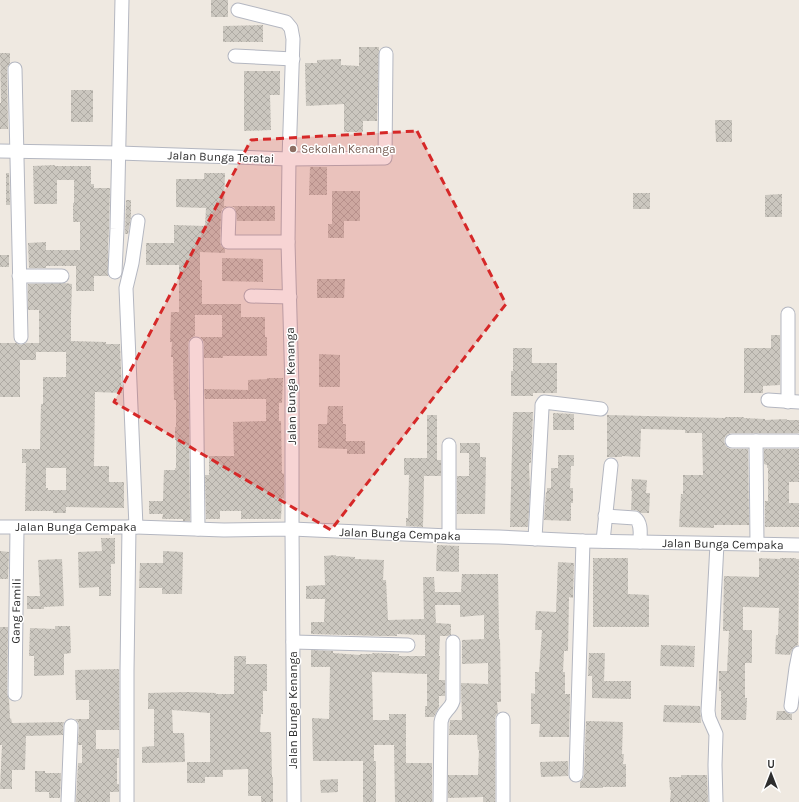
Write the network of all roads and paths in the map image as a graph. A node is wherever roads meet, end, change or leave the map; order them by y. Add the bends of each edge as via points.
1 (122, 0) edge
2 (238, 10) dead end
3 (386, 54) dead end
4 (235, 56) dead end
5 (293, 59) junction
6 (15, 69) dead end
7 (0, 151) edge
8 (17, 151) junction
9 (119, 152) junction
10 (289, 160) junction
11 (229, 214) dead end
12 (138, 221) dead end
13 (288, 242) junction
14 (115, 272) dead end
15 (19, 276) junction
16 (62, 276) dead end
17 (251, 296) dead end
18 (290, 297) junction
19 (788, 314) dead end
20 (21, 337) dead end
21 (196, 344) dead end
22 (768, 400) dead end
23 (794, 402) edge
24 (601, 409) dead end
25 (732, 441) dead end
26 (756, 441) junction
27 (797, 441) dead end
28 (449, 445) dead end
29 (611, 465) dead end
30 (605, 516) junction
31 (0, 527) edge
32 (132, 527) junction
33 (17, 528) junction
34 (198, 529) junction
35 (292, 529) junction
36 (449, 536) junction
37 (535, 539) junction
38 (582, 541) junction
39 (603, 541) junction
40 (640, 542) junction
41 (717, 544) junction
42 (757, 544) junction
43 (799, 545) edge
44 (293, 642) junction
45 (453, 642) dead end
46 (408, 645) dead end
47 (799, 653) edge
48 (15, 694) dead end
49 (791, 706) dead end
50 (503, 719) dead end
51 (71, 726) dead end
52 (576, 775) dead end
53 (68, 802) edge
54 (127, 802) edge
55 (294, 802) edge
56 (440, 802) edge
57 (503, 802) edge
58 (716, 802) edge

1 - 9 street
2 - 5 street, Jalan Bunga Kenanga via 286,22 291,28
3 - 10 street, Jalan Bunga Teratai via 384,158
4 - 5 street
5 - 10 street, Jalan Bunga Kenanga
6 - 8 street
7 - 8 street, Jalan Bunga Teratai
8 - 9 street, Jalan Bunga Teratai
8 - 15 street
9 - 10 street, Jalan Bunga Teratai
9 - 14 street
10 - 13 street, Jalan Bunga Kenanga
11 - 13 street via 228,242
12 - 32 street via 126,288
13 - 18 street, Jalan Bunga Kenanga
15 - 16 street
15 - 20 street
17 - 18 street
18 - 35 street, Jalan Bunga Kenanga
19 - 23 street
21 - 34 street
22 - 23 street
24 - 37 street via 543,403
25 - 26 street
26 - 27 street
26 - 42 street
28 - 36 street
29 - 30 street
30 - 39 street
30 - 40 street via 637,519
31 - 33 street, Jalan Bunga Cempaka
32 - 33 street, Jalan Bunga Cempaka
32 - 34 street, Jalan Bunga Cempaka
32 - 54 street via 127,671
33 - 48 street, Gang Famili
34 - 35 street, Jalan Bunga Cempaka
35 - 36 street, Jalan Bunga Cempaka
35 - 44 street, Jalan Bunga Kenanga
36 - 37 street, Jalan Bunga Cempaka
37 - 38 street, Jalan Bunga Cempaka
38 - 39 street, Jalan Bunga Cempaka
38 - 52 street
39 - 40 street, Jalan Bunga Cempaka
40 - 41 street, Jalan Bunga Cempaka
41 - 42 street, Jalan Bunga Cempaka
41 - 58 street via 708,711 716,734
42 - 43 street, Jalan Bunga Cempaka
44 - 46 street
44 - 55 street, Jalan Bunga Kenanga
45 - 56 street via 453,701 442,715 441,722
47 - 49 street
50 - 57 street
51 - 53 street

